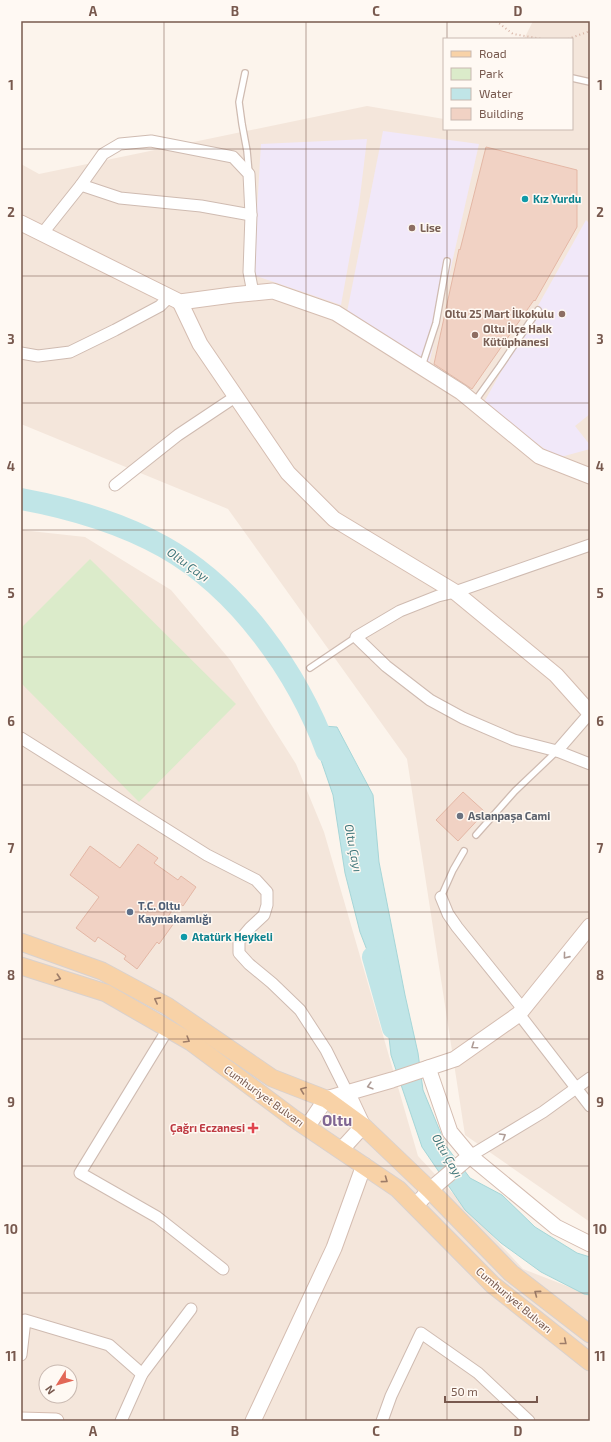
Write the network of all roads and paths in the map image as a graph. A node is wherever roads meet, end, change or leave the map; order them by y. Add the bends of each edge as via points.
1 (496, 21) edge
2 (590, 31) edge
3 (537, 38) edge
4 (571, 38) edge
5 (246, 72) dead end
6 (573, 78) edge
7 (590, 82) edge
8 (249, 174) junction
9 (81, 185) junction
10 (251, 215) junction
11 (21, 223) edge
12 (42, 234) junction
13 (447, 261) dead end
14 (253, 293) junction
15 (174, 300) junction
16 (538, 310) dead end
17 (21, 353) edge
18 (422, 368) junction
19 (235, 397) junction
20 (473, 403) junction
21 (590, 476) edge
22 (115, 485) dead end
23 (590, 545) edge
24 (455, 592) junction
25 (356, 637) junction
26 (310, 668) dead end
27 (590, 713) edge
28 (21, 738) edge
29 (557, 751) junction
30 (590, 764) edge
31 (476, 836) dead end
32 (464, 851) dead end
33 (440, 897) joint
34 (590, 926) edge
35 (21, 942) edge
36 (21, 966) edge
37 (521, 1012) junction
38 (168, 1029) junction
39 (428, 1068) junction
40 (590, 1078) edge
41 (576, 1089) junction
42 (347, 1092) junction
43 (326, 1099) junction
44 (590, 1106) edge
45 (363, 1126) junction
46 (307, 1127) junction
47 (341, 1150) junction
48 (470, 1156) junction
49 (364, 1165) junction
50 (436, 1185) junction
51 (415, 1206) junction
52 (590, 1244) edge
53 (223, 1269) dead end
54 (191, 1309) dead end
55 (590, 1334) edge
56 (21, 1355) edge
57 (590, 1362) edge
58 (142, 1374) junction
59 (21, 1420) edge
60 (56, 1421) edge
61 (121, 1421) edge
62 (253, 1421) edge
63 (382, 1421) edge
64 (529, 1421) edge

1 - 3 path via 513,34
2 - 4 path
5 - 8 lane via 239,102 248,151
6 - 7 lane
8 - 9 street via 233,157 151,141 120,144 103,154
8 - 10 street
9 - 10 street via 120,198 200,206
9 - 12 street
10 - 14 street via 249,272
11 - 12 street
12 - 15 street
13 - 18 lane via 436,323
14 - 15 street
14 - 18 street via 273,291 336,312
15 - 17 street via 70,352 38,356
15 - 19 street
16 - 20 lane
18 - 20 street
19 - 22 street via 178,435
19 - 24 street via 288,473 334,519
20 - 21 street via 539,456
23 - 24 street
24 - 25 street via 400,611
24 - 27 street via 556,675
25 - 26 lane
25 - 29 street via 386,666 430,700 463,718 514,740
27 - 29 street
28 - 42 street via 206,855 256,880 266,892 267,905 264,915 239,941 239,953 300,1010 326,1050
29 - 30 street
29 - 31 lane via 515,791
32 - 33 lane
33 - 37 street via 457,927
34 -> 37 street
43 -> 35 main road, Cumhuriyet Bulvarı via 272,1078 167,1006 102,971
36 -> 38 main road, Cumhuriyet Bulvarı via 106,993
37 -> 39 street via 455,1059
37 - 41 street
38 -> 46 main road, Cumhuriyet Bulvarı via 191,1042
38 - 53 street via 80,1174 156,1217
39 -> 42 street
39 - 48 street via 450,1132
40 - 41 street
41 - 44 street
48 -> 41 street
42 - 43 street
42 - 45 street
43 - 45 main road, Cumhuriyet Bulvarı
43 - 46 street
45 - 47 street
45 - 50 main road, Cumhuriyet Bulvarı
46 - 47 main road, Cumhuriyet Bulvarı
47 - 49 main road, Cumhuriyet Bulvarı
48 - 50 street
48 - 52 street via 556,1227
49 -> 51 main road, Cumhuriyet Bulvarı via 398,1189
49 - 62 street via 334,1248
50 - 51 street
55 -> 50 main road, Cumhuriyet Bulvarı via 511,1273
51 -> 57 main road, Cumhuriyet Bulvarı via 493,1285
54 - 58 street
56 - 58 street via 25,1320 109,1344
58 - 61 street
59 - 60 street
63 - 64 street via 421,1333 478,1373

